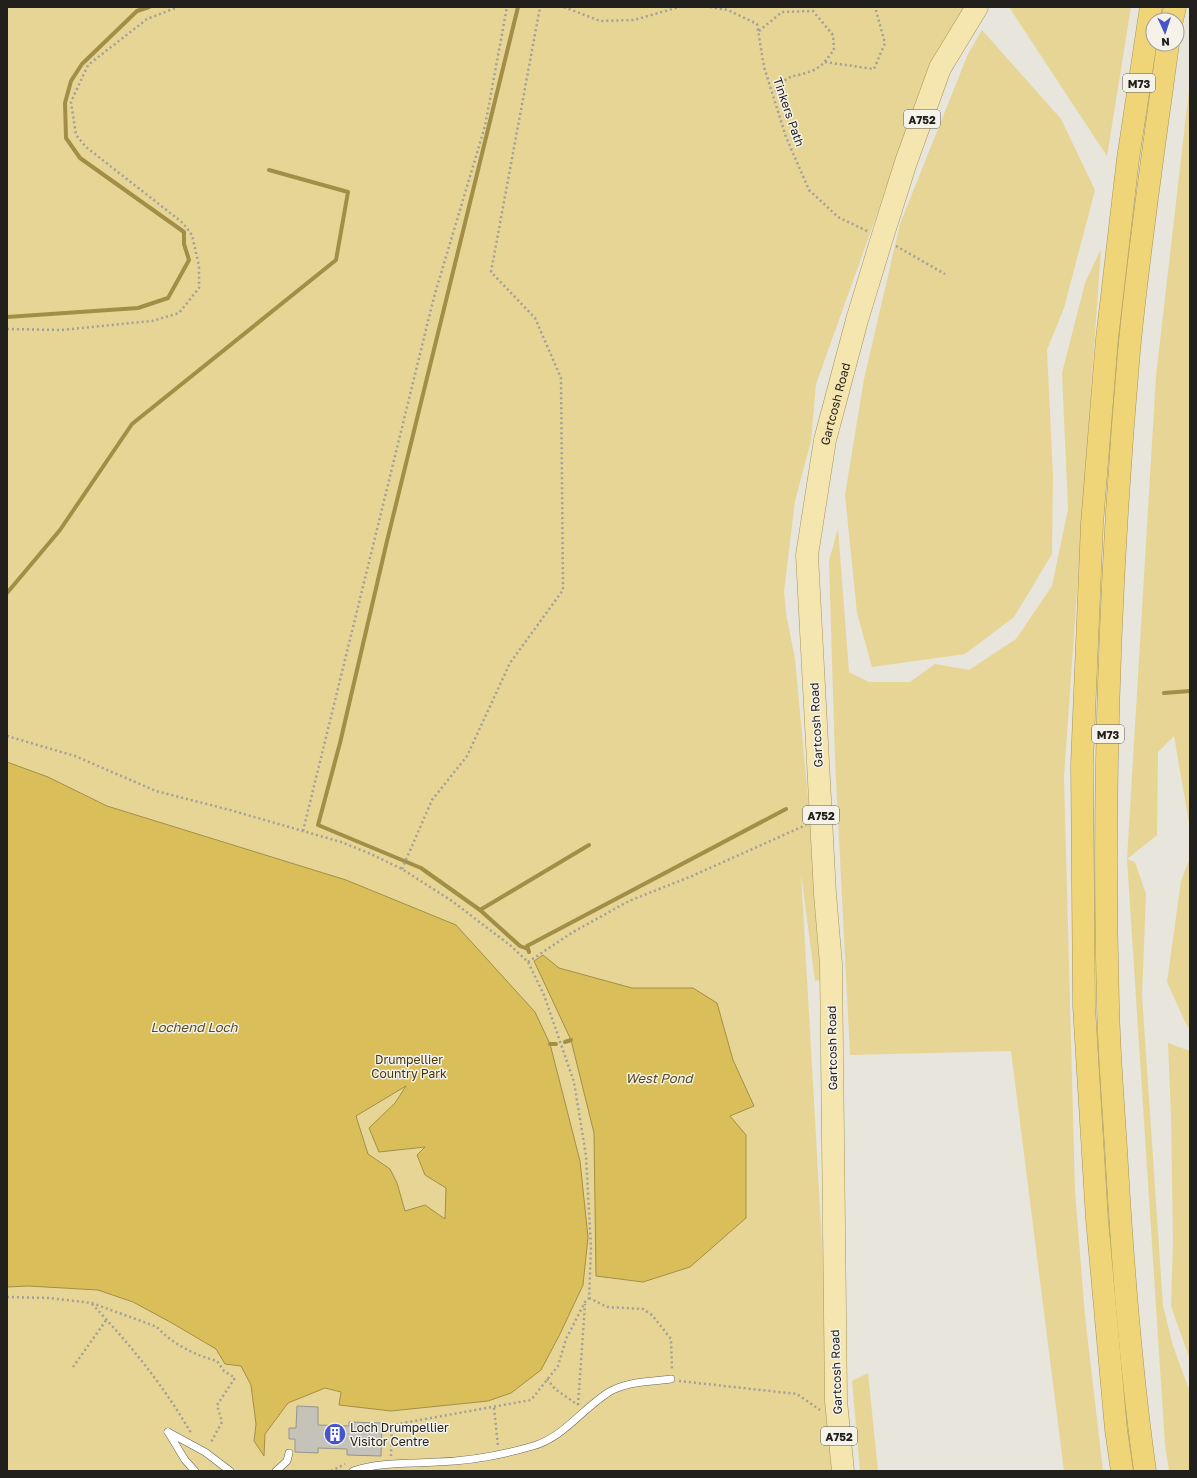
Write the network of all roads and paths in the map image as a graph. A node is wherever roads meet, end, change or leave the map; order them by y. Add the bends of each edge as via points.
1 (178, 7) edge
2 (507, 7) edge
3 (540, 7) edge
4 (564, 7) edge
5 (679, 7) edge
6 (710, 7) edge
7 (875, 7) edge
8 (977, 7) edge
9 (1151, 7) edge
10 (758, 31) junction
11 (1167, 52) edge
12 (824, 62) junction
13 (773, 95) junction
14 (860, 228) dead end
15 (882, 238) junction
16 (945, 274) dead end
17 (7, 329) edge
18 (7, 736) edge
19 (821, 819) junction
20 (303, 831) junction
21 (402, 869) junction
22 (528, 962) junction
23 (7, 1297) edge
24 (589, 1298) junction
25 (585, 1302) junction
26 (92, 1303) junction
27 (106, 1319) junction
28 (73, 1367) dead end
29 (547, 1379) junction
30 (671, 1380) junction
31 (578, 1406) junction
32 (494, 1408) junction
33 (584, 1412) junction
34 (838, 1423) junction
35 (193, 1438) dead end
36 (498, 1443) dead end
37 (204, 1444) dead end
38 (290, 1453) dead end
39 (390, 1464) junction
40 (225, 1470) edge
41 (195, 1471) edge
42 (276, 1471) edge
43 (353, 1471) edge
44 (843, 1471) edge
45 (1122, 1471) edge
46 (1145, 1471) edge

1 - 17 path via 147,19 88,65 71,102 76,135 86,147 183,223 192,235 199,266 199,288 179,313 152,321 62,330
2 - 20 path via 485,126 434,297
3 - 21 path via 491,272 535,318 562,378 564,590 510,663 467,756 432,800
4 - 5 path via 600,22 634,20
6 - 10 path via 728,10 757,24
7 - 12 path via 885,43 874,70
8 - 15 main road, Gartcosh Road / A752 via 940,68
9 - 45 highway, M73 via 1128,159 1106,347 1092,524 1082,764 1084,1006 1097,1219
10 - 12 path via 782,12 813,11 833,35 834,50
10 - 13 path, Tinkers Path via 764,67
11 - 46 highway, M73 via 1130,348 1115,534 1107,770 1108,1014 1120,1219 1138,1425
12 - 13 path via 815,70 798,74 782,82
13 - 14 path, Tinkers Path via 786,137 809,190 838,217
15 - 16 path
15 - 19 main road, Gartcosh Road / A752 via 825,440 807,555
18 - 20 path via 75,756 156,791
19 - 22 path via 629,901 573,932
19 - 34 main road, Gartcosh Road / A752 via 832,964
20 - 21 path via 341,842
21 - 22 path via 452,902 511,946
22 - 24 path via 544,995 574,1082 586,1156 592,1248
23 - 26 path
24 - 25 path
24 - 30 path via 607,1307 643,1309 652,1315 671,1339
25 - 29 path via 566,1339 558,1366
25 - 31 path
26 - 27 path
26 - 37 path via 157,1327 163,1334 197,1355 217,1361 224,1371 235,1378 217,1405 222,1422 209,1447
27 - 28 path
27 - 35 path via 123,1336 165,1393
29 - 31 path via 555,1389
29 - 32 path via 531,1400
30 - 33 lane via 624,1385 610,1392
30 - 34 path via 797,1394
31 - 33 path
32 - 36 path
32 - 39 path via 392,1425
33 - 39 lane via 561,1433 535,1446 500,1455
34 - 44 main road, Gartcosh Road / A752
38 - 42 lane via 287,1461
39 - 43 lane
40 - 41 lane via 205,1452 168,1432

